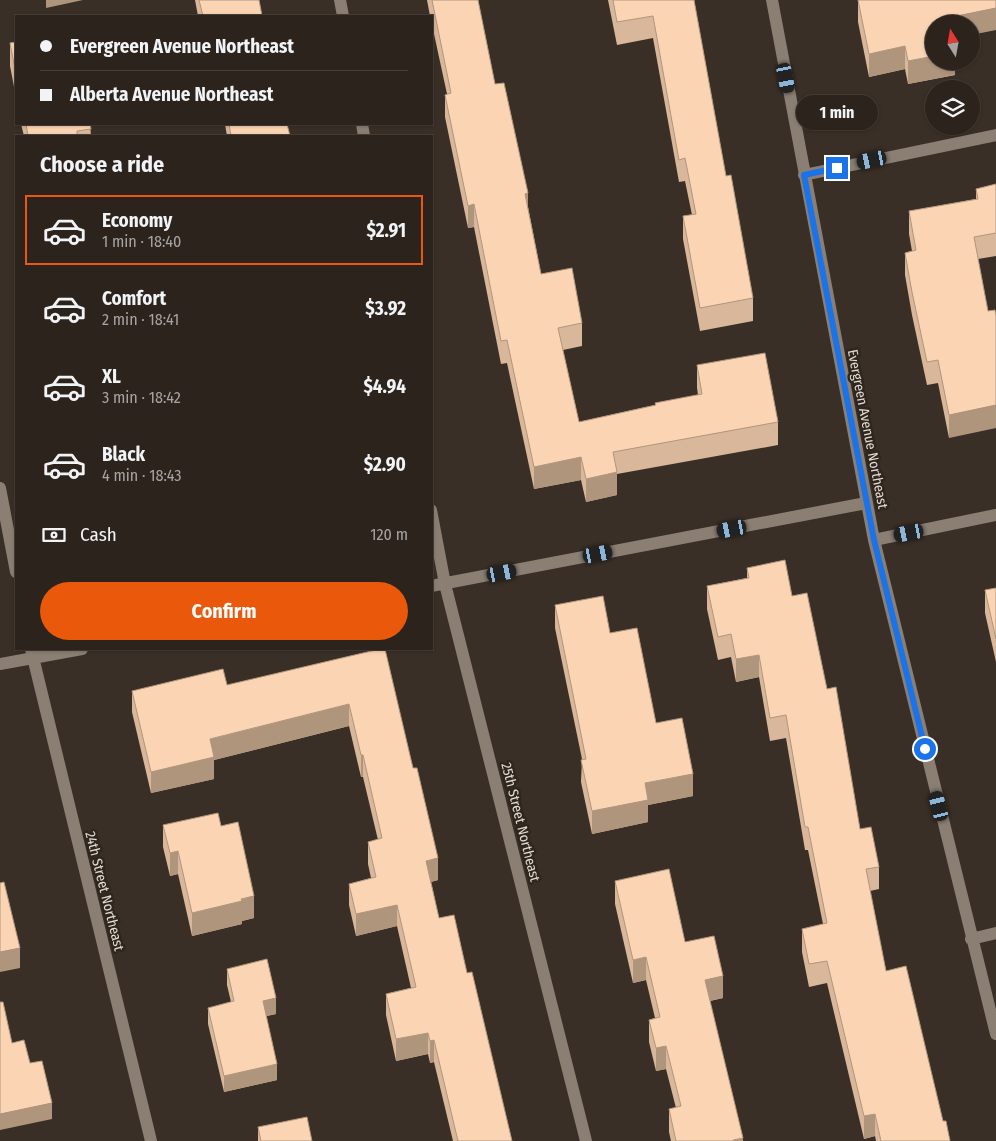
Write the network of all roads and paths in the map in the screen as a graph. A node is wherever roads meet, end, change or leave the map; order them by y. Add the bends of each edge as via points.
1 (340, 0) edge
2 (772, 0) edge
3 (343, 15) edge
4 (996, 135) edge
5 (804, 175) junction
6 (0, 488) edge
7 (866, 503) junction
8 (996, 515) edge
9 (433, 521) edge
10 (874, 540) junction
11 (15, 567) edge
12 (445, 584) junction
13 (433, 586) edge
14 (70, 650) edge
15 (32, 653) edge
16 (0, 664) edge
17 (996, 933) edge
18 (971, 938) junction
19 (996, 1034) edge
20 (151, 1141) edge
21 (586, 1141) edge

1 - 3 street
2 - 5 street, Evergreen Avenue Northeast
4 - 5 street
5 - 7 street, Evergreen Avenue Northeast
6 - 11 street
7 - 10 street, Evergreen Avenue Northeast
7 - 12 street
8 - 10 street
9 - 12 street, 25th Street Northeast
10 - 18 street, Evergreen Avenue Northeast
12 - 13 street
12 - 21 street, 25th Street Northeast
14 - 15 street
15 - 16 street
15 - 20 street, 24th Street Northeast
17 - 18 street
18 - 19 street, Evergreen Avenue Northeast

